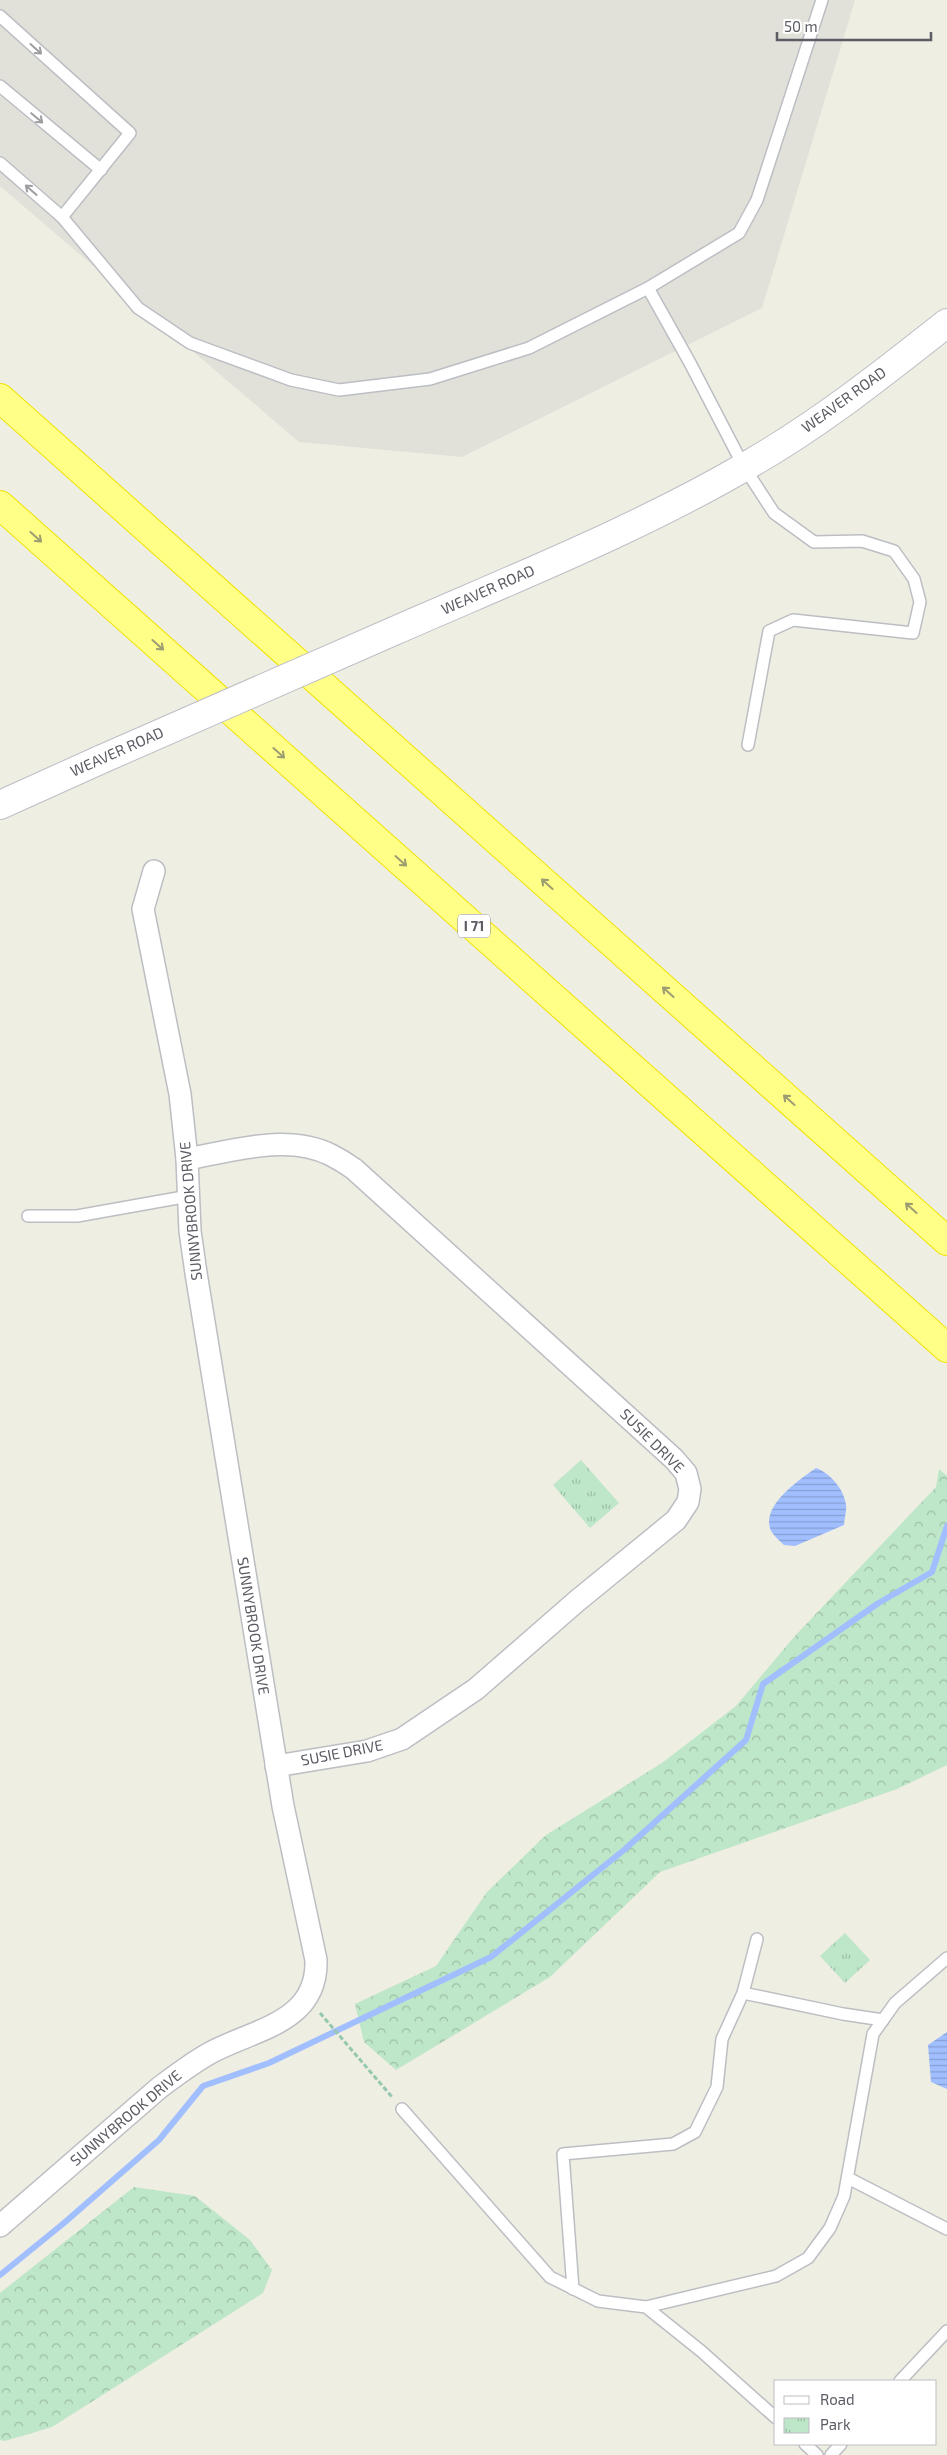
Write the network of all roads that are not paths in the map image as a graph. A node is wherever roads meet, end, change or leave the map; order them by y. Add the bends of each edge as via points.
1 (822, 0) edge
2 (0, 16) edge
3 (0, 86) edge
4 (0, 163) edge
5 (100, 170) junction
6 (62, 217) junction
7 (648, 288) junction
8 (947, 323) edge
9 (0, 398) edge
10 (744, 467) junction
11 (0, 505) edge
12 (748, 745) dead end
13 (0, 805) edge
14 (154, 871) dead end
15 (187, 1159) junction
16 (189, 1196) junction
17 (28, 1216) dead end
18 (947, 1241) edge
19 (947, 1348) edge
20 (276, 1766) junction
21 (757, 1939) dead end
22 (947, 1958) edge
23 (743, 1993) junction
24 (883, 2020) junction
25 (402, 2109) road end
26 (848, 2178) junction
27 (0, 2226) edge
28 (947, 2229) edge
29 (573, 2289) junction
30 (646, 2307) junction
31 (947, 2331) edge
32 (901, 2380) edge
33 (774, 2416) edge
34 (806, 2445) edge
35 (840, 2445) edge
36 (817, 2455) edge
37 (830, 2455) edge

1 - 7 lane via 758,200 739,233
2 -> 5 lane via 130,133
3 -> 5 lane
6 -> 4 lane
5 - 6 lane
6 - 7 lane via 138,308 190,343 291,380 339,390 430,379 530,348
7 - 10 lane
8 - 10 main road, WEAVER ROAD via 809,426
18 -> 9 highway
10 - 12 lane via 774,513 814,542 862,540 894,550 914,579 920,602 913,633 793,620 769,631
10 - 13 main road, WEAVER ROAD, bridge via 594,543
11 -> 19 highway, I 71
14 - 15 street, SUNNYBROOK DRIVE via 143,909 172,1046
15 - 16 street, SUNNYBROOK DRIVE
15 - 20 street, SUSIE DRIVE via 270,1144 306,1147 330,1154 354,1169 674,1459 686,1473 690,1489 688,1502 676,1520 577,1600 476,1689 402,1739 367,1751
16 - 17 lane via 77,1216
16 - 20 street, SUNNYBROOK DRIVE via 196,1273
20 - 27 street, SUNNYBROOK DRIVE via 316,1960 316,1977 307,1998 292,2015 209,2054 159,2088
21 - 23 lane
22 - 24 lane via 895,2003
23 - 24 lane
23 - 29 lane via 722,2039 717,2086 695,2132 673,2144 563,2154
24 - 26 lane via 873,2034
25 - 29 lane via 550,2277
26 - 28 lane
26 - 30 lane via 830,2228 808,2258 776,2276
29 - 30 lane via 598,2301
30 - 33 lane
31 - 32 lane
34 - 36 lane
35 - 37 lane

